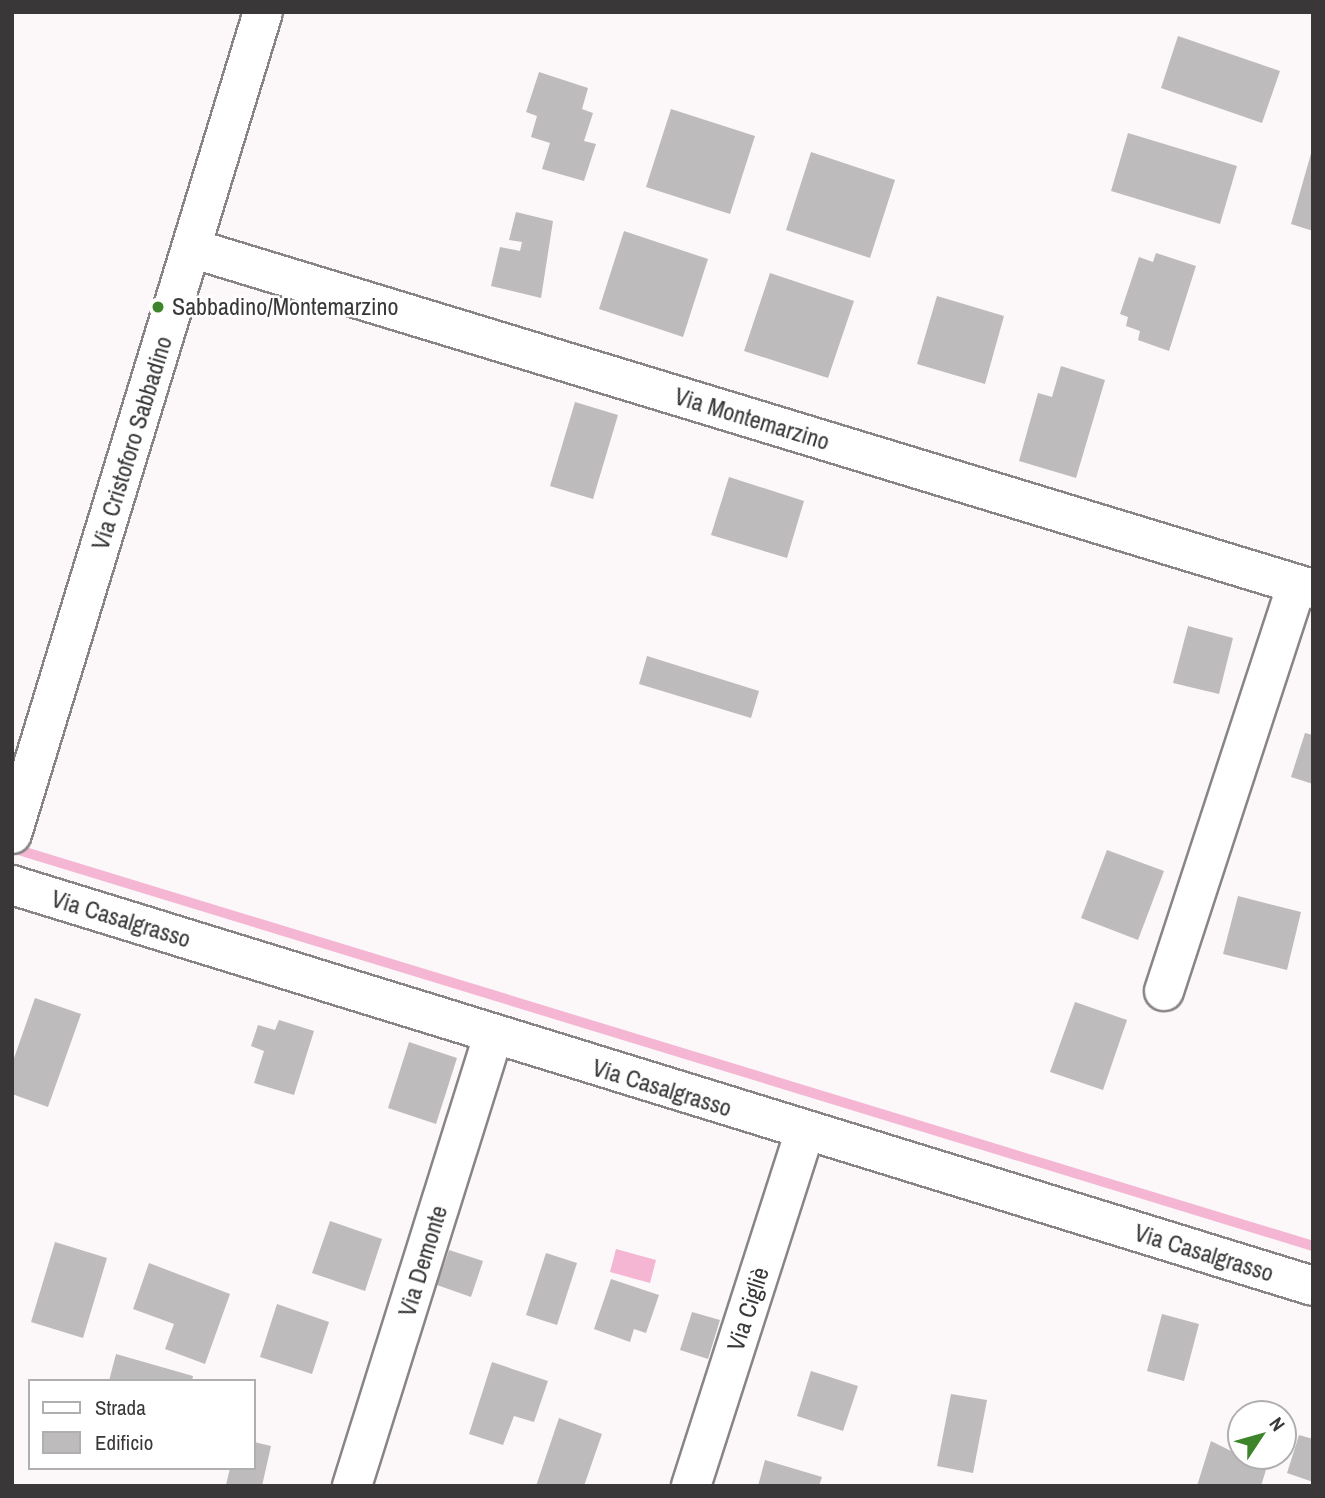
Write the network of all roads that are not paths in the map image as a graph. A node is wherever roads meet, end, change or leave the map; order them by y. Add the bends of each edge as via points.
1 (263, 12) edge
2 (191, 248) junction
3 (1305, 587) edge
4 (16, 824) edge
5 (12, 885) edge
6 (1164, 991) dead end
7 (493, 1036) junction
8 (804, 1133) junction
9 (1313, 1286) edge
10 (352, 1486) edge
11 (691, 1486) edge

1 - 2 street, Via Cristoforo Sabbadino
2 - 3 street, Via Montemarzino
2 - 4 street, Via Cristoforo Sabbadino
3 - 6 street
5 - 7 street, Via Casalgrasso
7 - 8 street, Via Casalgrasso
7 - 10 street, Via Demonte
8 - 9 street, Via Casalgrasso
8 - 11 street, Via Cigliè

